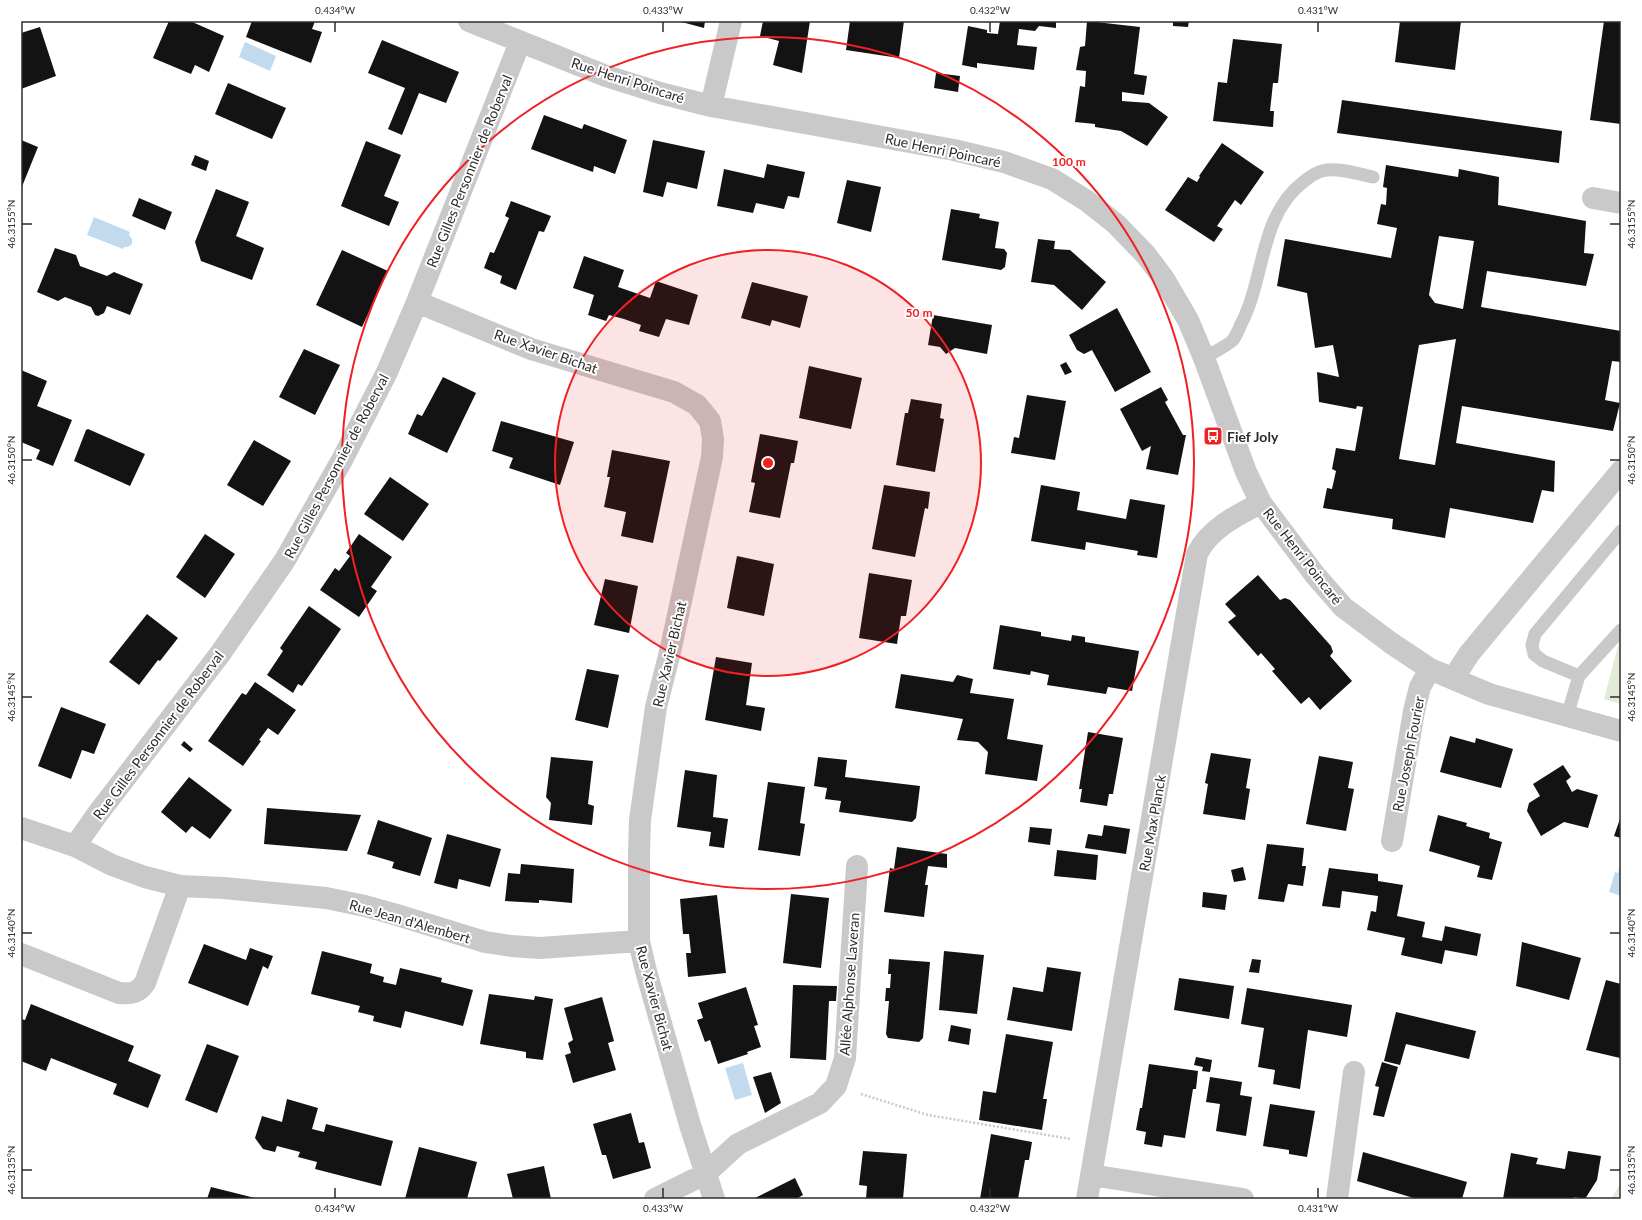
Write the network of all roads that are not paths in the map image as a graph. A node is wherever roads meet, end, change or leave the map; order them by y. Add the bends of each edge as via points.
1 (469, 21) edge
2 (730, 21) edge
3 (520, 42) junction
4 (710, 106) junction
5 (1373, 177) dead end
6 (1593, 198) dead end
7 (1621, 202) edge
8 (417, 302) junction
9 (1204, 358) junction
10 (1621, 470) edge
11 (1261, 502) junction
12 (1621, 531) edge
13 (1621, 630) edge
14 (1430, 669) junction
15 (1579, 676) junction
16 (1453, 678) junction
17 (1567, 716) junction
18 (1621, 731) edge
19 (21, 828) edge
20 (1392, 841) dead end
21 (75, 846) junction
22 (857, 866) dead end
23 (180, 886) junction
24 (639, 941) junction
25 (21, 954) edge
26 (1354, 1072) dead end
27 (705, 1174) junction
28 (1091, 1175) junction
29 (1161, 1192) edge
30 (655, 1199) edge
31 (714, 1199) edge
32 (1087, 1199) edge
33 (1243, 1199) edge
34 (1337, 1199) edge

1 - 3 street, Rue Henri Poincaré
2 - 4 street
3 - 4 street, Rue Henri Poincaré via 606,76
3 - 8 street, Rue Gilles Personnier de Roberval
4 - 9 street, Rue Henri Poincaré via 954,150 1004,162 1052,180 1088,201 1116,224 1146,255 1164,279 1188,320
5 - 9 lane via 1322,170 1292,191 1281,206 1266,244 1255,290 1245,317 1232,340
6 - 7 street
8 - 21 street, Rue Gilles Personnier de Roberval via 387,372 285,560 220,654
8 - 24 street, Rue Xavier Bichat via 531,349 674,392 697,405 710,421 712,457 656,707 647,764 640,820
9 - 11 street, Rue Henri Poincaré via 1246,472
10 - 16 street via 1469,654
11 - 14 street, Rue Henri Poincaré via 1315,575 1343,607
11 - 28 street, Rue Max Planck via 1211,534 1197,554
12 - 15 lane via 1536,634 1532,645 1534,654 1543,661
13 - 15 lane
14 - 16 street, Rue Henri Poincaré
14 - 20 street, Rue Joseph Fourier via 1420,687 1414,711
15 - 17 lane
16 - 17 street, Rue Henri Poincaré via 1489,694
17 - 18 street, Rue Henri Poincaré
19 - 21 street, Rue Jean d'Alembert
21 - 23 street, Rue Jean d'Alembert via 112,865
22 - 27 street, Allée Alphonse Laveran via 845,1058 836,1086 820,1103 738,1144
23 - 24 street, Rue Jean d'Alembert via 326,898 397,914 485,942 511,946 540,948
23 - 25 street via 146,983 140,990 131,994 119,993
24 - 27 street, Rue Xavier Bichat
26 - 34 street
27 - 30 street, Allée Alphonse Laveran
27 - 31 street, Rue Xavier Bichat
28 - 29 street
28 - 32 street, Rue Max Planck
29 - 33 street

